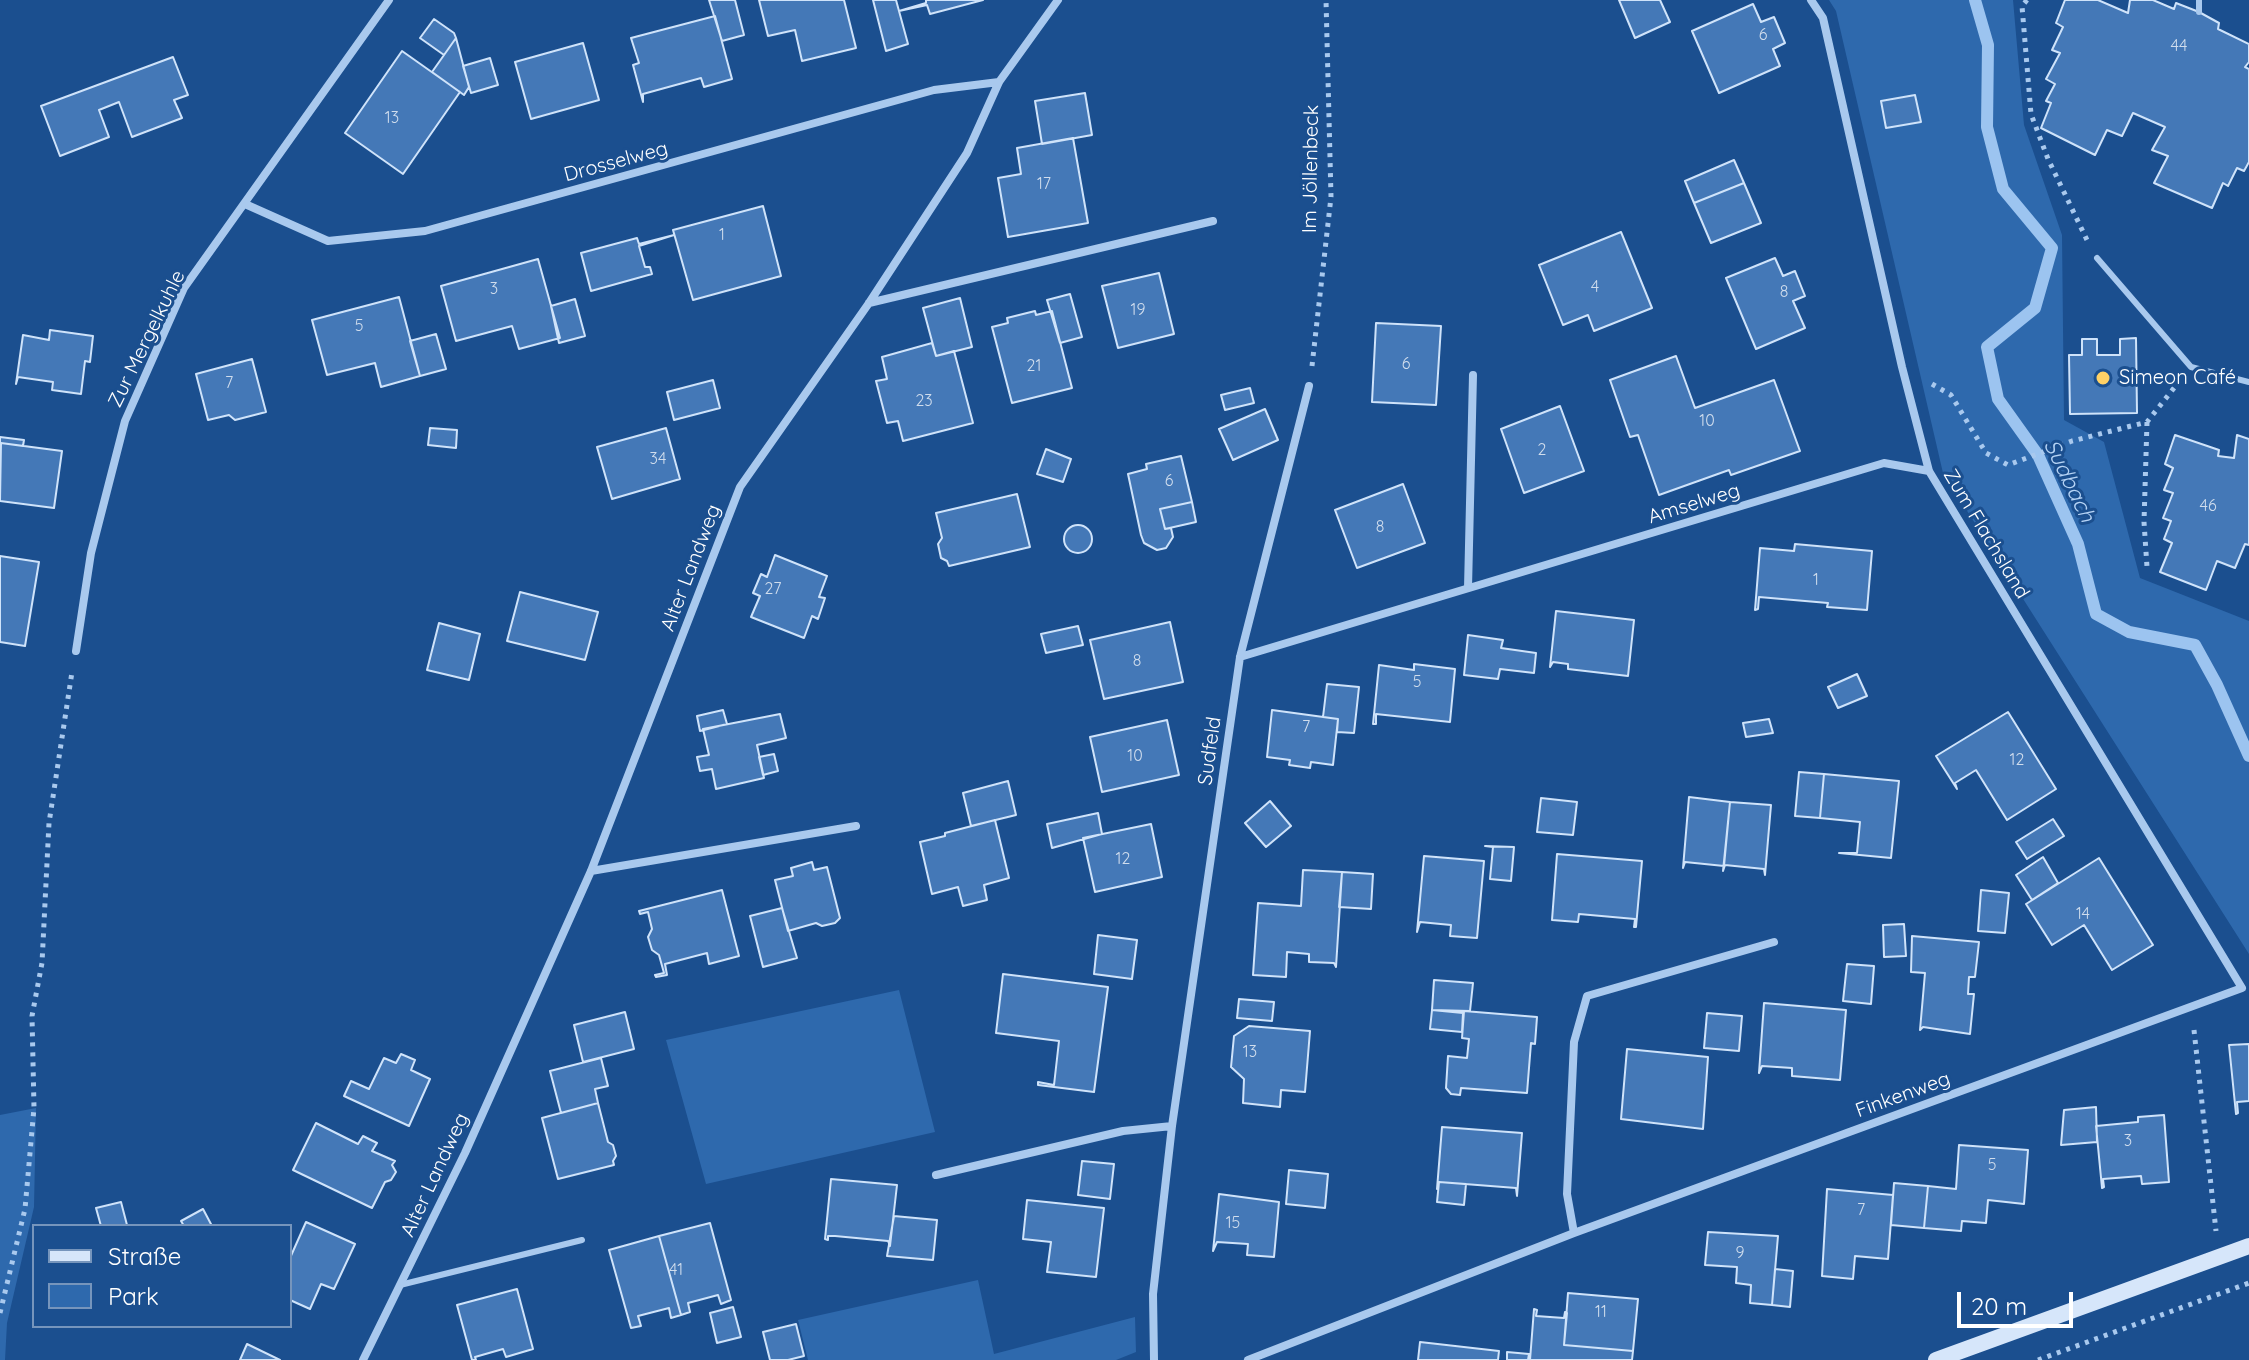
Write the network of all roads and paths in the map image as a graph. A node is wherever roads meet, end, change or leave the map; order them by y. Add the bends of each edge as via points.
1 (389, 0) edge
2 (1058, 0) edge
3 (1326, 0) edge
4 (1811, 0) edge
5 (2027, 0) edge
6 (2199, 0) edge
7 (2199, 12) dead end
8 (999, 82) junction
9 (245, 204) junction
10 (1213, 221) dead end
11 (2097, 258) joint
12 (869, 303) junction
13 (1902, 367) junction
14 (2191, 367) junction
15 (1473, 375) dead end
16 (2249, 382) edge
17 (1309, 386) joint
18 (2147, 422) junction
19 (1929, 471) junction
20 (2147, 567) dead end
21 (1468, 588) junction
22 (76, 651) joint
23 (1240, 657) junction
24 (856, 826) dead end
25 (591, 871) junction
26 (1774, 942) dead end
27 (2242, 988) joint
28 (2191, 1006) junction
29 (1172, 1126) junction
30 (936, 1175) dead end
31 (1574, 1233) junction
32 (582, 1240) dead end
33 (2249, 1246) edge
34 (2219, 1257) junction
35 (2249, 1283) edge
36 (400, 1285) junction
37 (2224, 1292) junction
38 (0, 1313) edge
39 (363, 1360) edge
40 (1154, 1360) edge
41 (1248, 1360) edge
42 (1938, 1360) edge
43 (2038, 1360) edge

1 - 9 street, Zur Mergelkuhle
2 - 8 street, Alter Landweg
3 - 17 path, Im Jöllenbeck via 1331,197
4 - 13 street, Zum Flachsland via 1823,18
5 - 11 path via 2022,6 2031,114 2070,209
6 - 7 lane
8 - 9 street, Drosselweg via 934,90 425,231 328,241
8 - 12 street, Alter Landweg via 967,153
9 - 22 street, Zur Mergelkuhle via 184,288 125,421 91,553
10 - 12 street
11 - 14 lane
12 - 25 street, Alter Landweg via 740,487
13 - 18 path via 1951,395 1986,453 2008,465 2072,441
13 - 19 street, Zum Flachsland
14 - 16 lane
14 - 18 path
15 - 21 street
17 - 23 street, Sudfeld
18 - 20 path
19 - 21 street, Amselweg via 1884,463
19 - 27 street, Zum Flachsland
21 - 23 street, Amselweg
22 - 38 path via 49,823 42,963 32,1016 34,1108 25,1209
23 - 29 street, Sudfeld
24 - 25 street
25 - 36 street, Alter Landweg
26 - 31 street via 1587,996 1574,1042 1567,1194
27 - 28 street, Finkenweg
28 - 31 street, Finkenweg
28 - 34 path
29 - 30 street via 1123,1131
29 - 40 street, Sudfeld via 1153,1294
31 - 41 street, Finkenweg
32 - 36 lane
33 - 34 street
34 - 37 path
34 - 42 street
35 - 37 path
36 - 39 street, Alter Landweg
37 - 43 path

